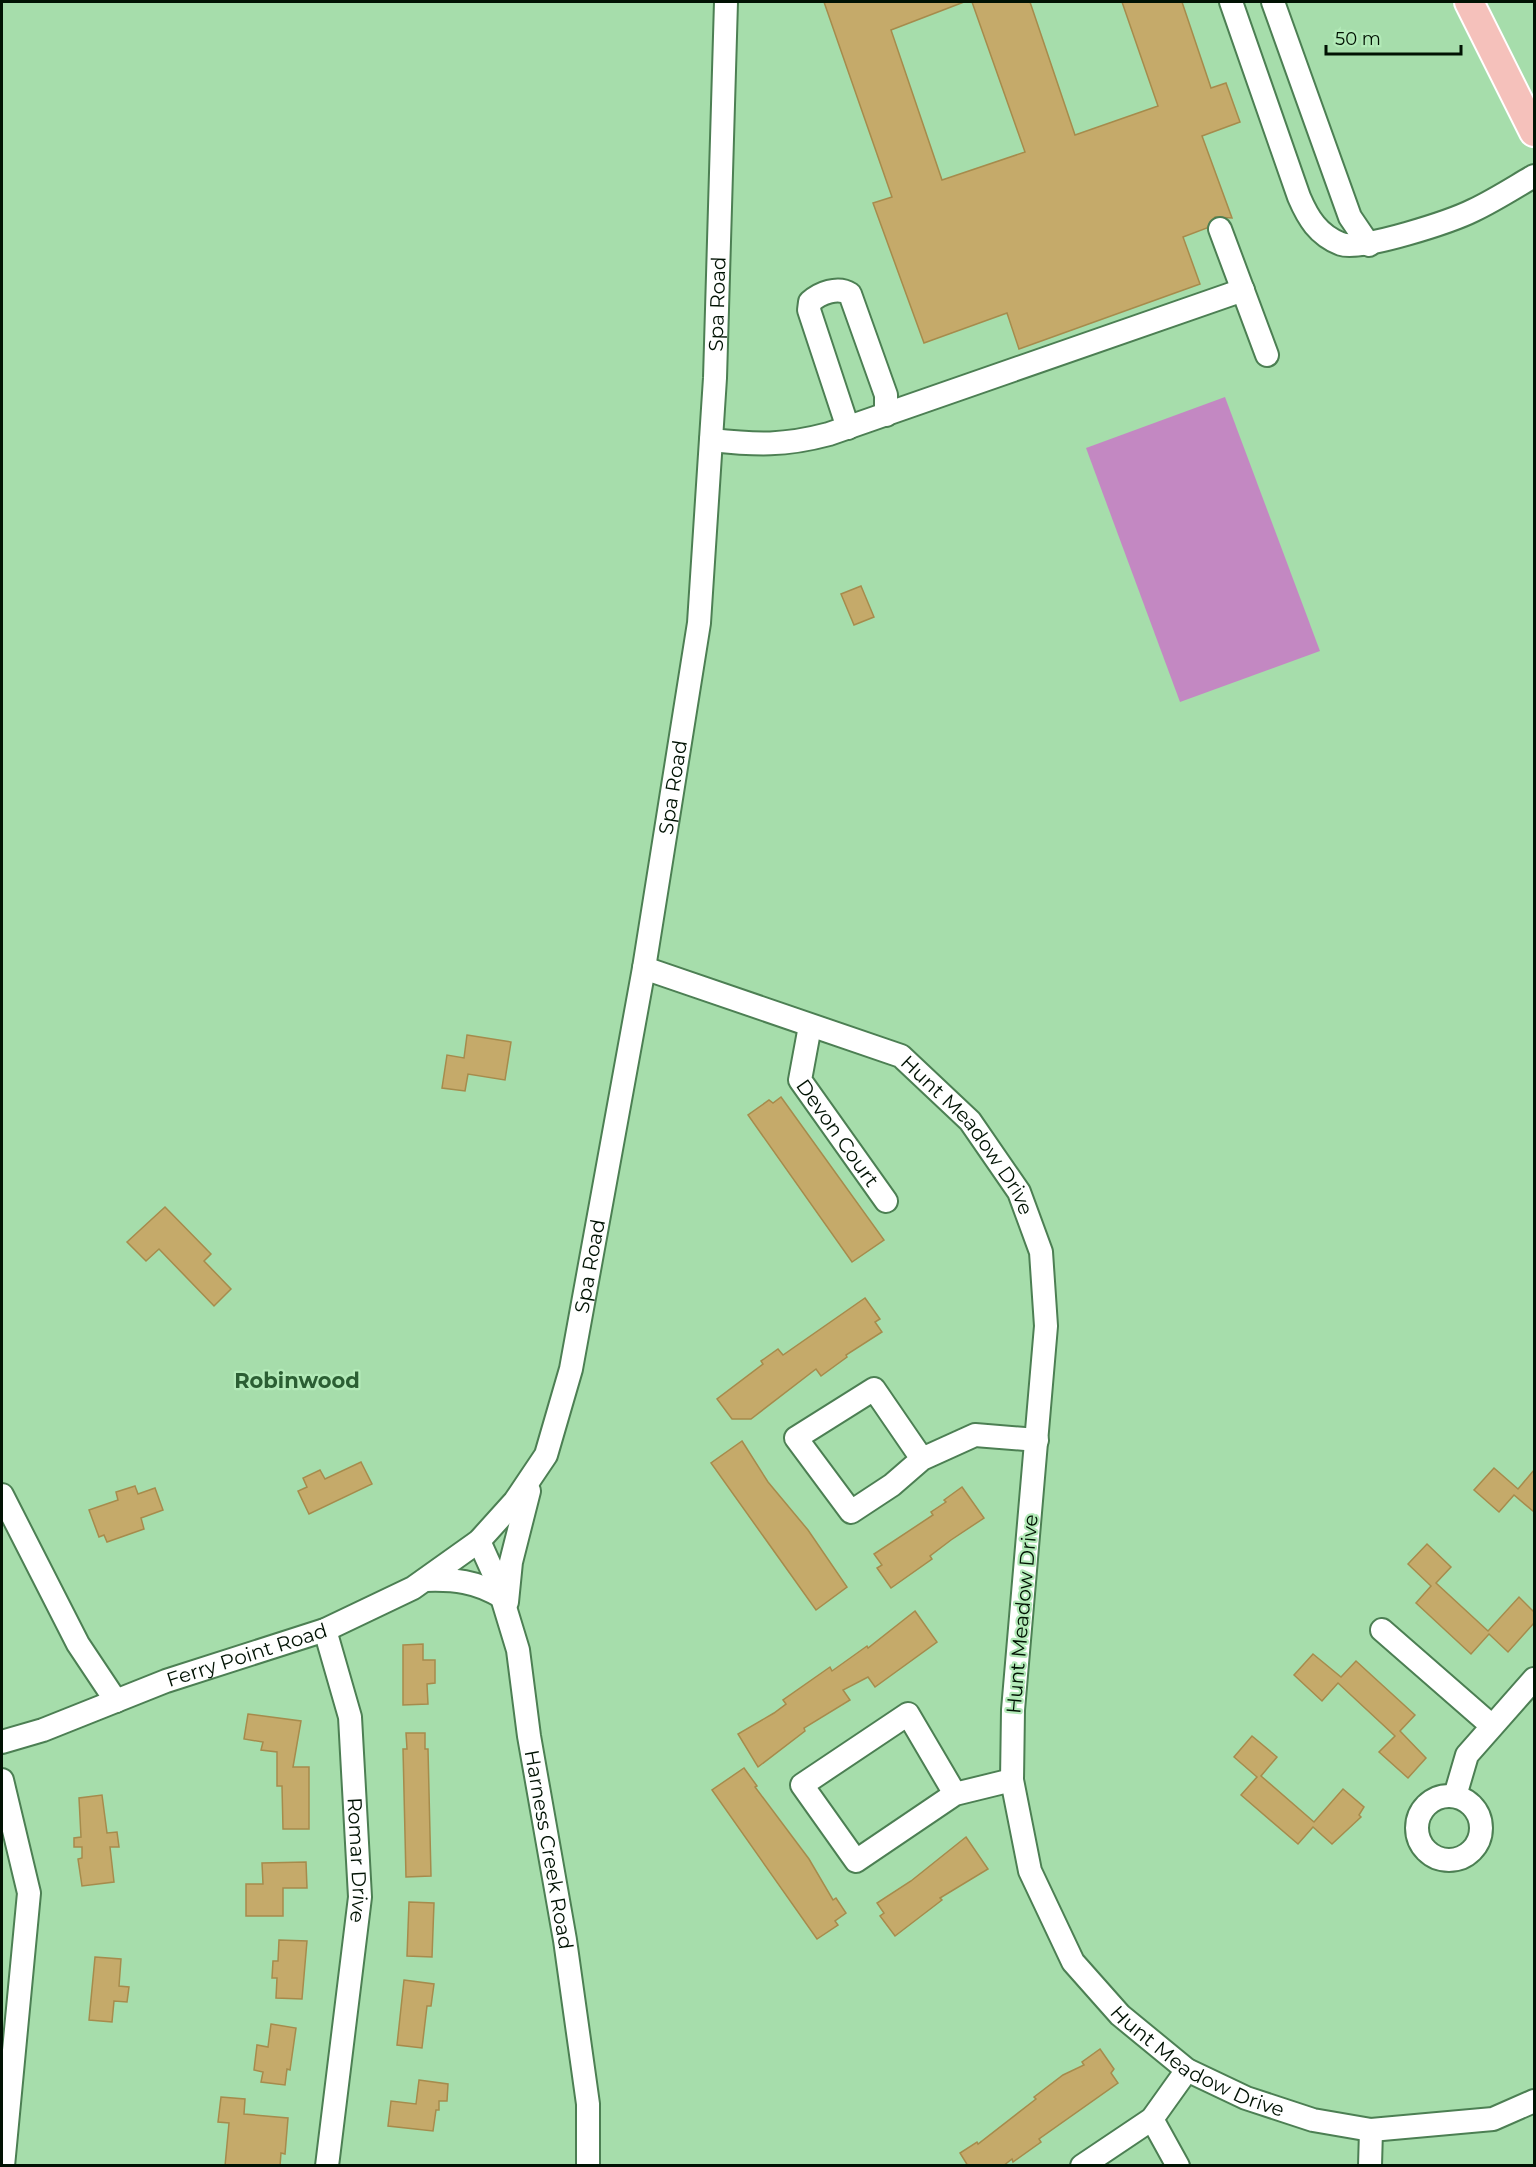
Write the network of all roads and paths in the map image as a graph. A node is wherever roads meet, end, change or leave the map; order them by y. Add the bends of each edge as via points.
1 (726, 2) edge
2 (1231, 2) edge
3 (1274, 2) edge
4 (1469, 2) edge
5 (1534, 132) edge
6 (1534, 176) edge
7 (1220, 229) dead end
8 (1369, 245) junction
9 (1243, 290) junction
10 (1267, 355) dead end
11 (886, 415) junction
12 (848, 428) junction
13 (711, 440) junction
14 (644, 968) junction
15 (810, 1026) junction
16 (886, 1201) dead end
17 (1037, 1440) junction
18 (922, 1459) junction
19 (532, 1476) junction
20 (2, 1495) edge
21 (479, 1541) junction
22 (425, 1580) junction
23 (505, 1603) junction
24 (325, 1630) junction
25 (1382, 1630) dead end
26 (1534, 1679) edge
27 (116, 1701) junction
28 (1492, 1726) junction
29 (2, 1742) edge
30 (2, 1780) edge
31 (1011, 1780) junction
32 (955, 1794) junction
33 (1455, 1796) dead end
34 (1187, 2070) junction
35 (1534, 2101) edge
36 (1152, 2119) junction
37 (1371, 2130) junction
38 (3, 2166) edge
39 (327, 2166) edge
40 (588, 2166) edge
41 (1082, 2166) edge
42 (1178, 2166) edge
43 (1370, 2166) edge

1 - 13 street, Spa Road
2 - 8 street via 1309,220 1327,237 1343,245
3 - 8 street via 1350,217
4 - 5 main road
6 - 8 street via 1473,211
7 - 9 street
9 - 10 street
9 - 11 street
11 - 12 street
11 - 12 street via 886,395 850,294 838,290 815,298 810,302 810,310
12 - 13 street via 794,444
13 - 14 street, Spa Road via 699,622
14 - 15 street, Hunt Meadow Drive
14 - 19 street, Spa Road via 571,1369 546,1455
15 - 16 street, Devon Court via 800,1080
15 - 17 street, Hunt Meadow Drive via 901,1056 970,1120 1019,1192 1041,1252 1046,1326
17 - 18 street via 975,1435
17 - 31 street, Hunt Meadow Drive via 1013,1710
18 - 18 street via 874,1389 796,1438 851,1512
19 - 21 street, Spa Road via 515,1502
19 - 23 street
20 - 27 street via 78,1644
21 - 22 street, Ferry Point Road
21 - 23 street, Harness Creek Road
22 - 23 street via 472,1582
22 - 24 street, Ferry Point Road
23 - 40 street, Harness Creek Road via 518,1650 566,1951 588,2104
24 - 27 street, Ferry Point Road
24 - 39 street, Romar Drive via 350,1717 360,1898
25 - 28 street
26 - 28 street
27 - 29 street, Ferry Point Road
28 - 33 street via 1467,1755
30 - 38 street via 29,1893
31 - 32 street
31 - 34 street, Hunt Meadow Drive via 1030,1871 1073,1962 1120,2015
32 - 32 street via 856,1861 802,1785 908,1714
34 - 36 street
34 - 37 street, Hunt Meadow Drive via 1246,2098 1313,2120
35 - 37 street, Hunt Meadow Drive via 1493,2119
36 - 41 street
36 - 42 street
37 - 43 street

